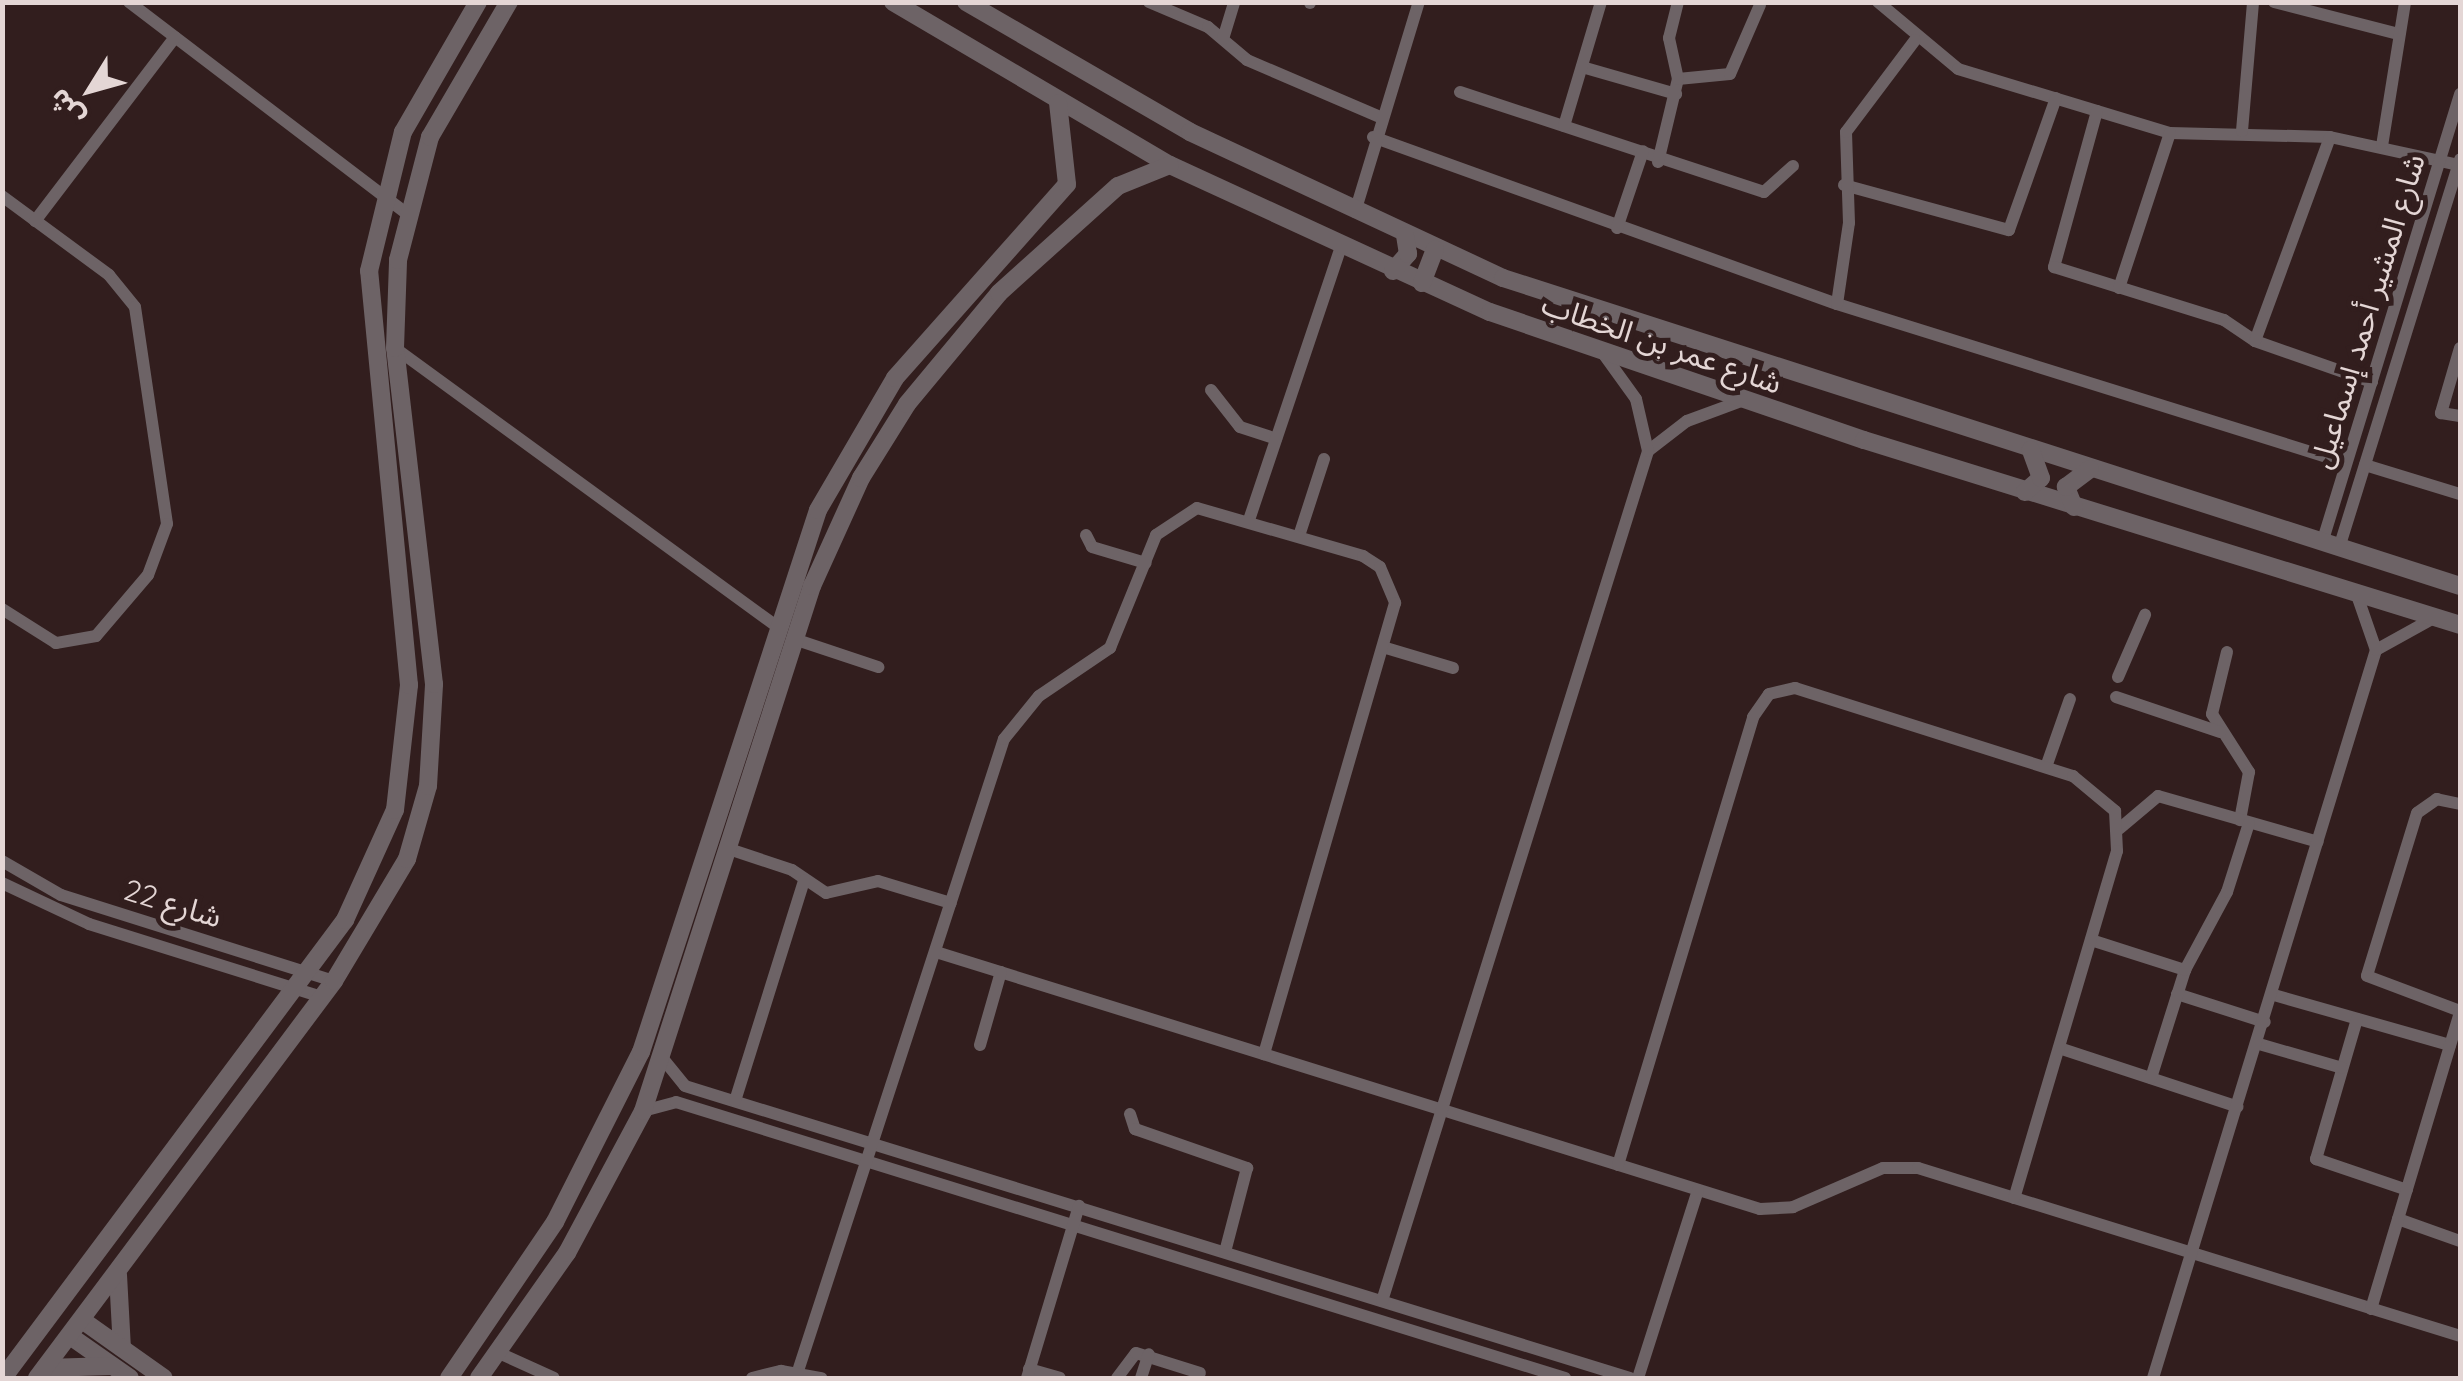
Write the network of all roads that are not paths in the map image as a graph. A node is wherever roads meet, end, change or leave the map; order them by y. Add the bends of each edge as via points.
1 (129, 2) edge
2 (478, 2) edge
3 (510, 2) edge
4 (893, 2) edge
5 (966, 2) edge
6 (1150, 2) edge
7 (1234, 2) edge
8 (1419, 2) edge
9 (1601, 2) edge
10 (1678, 2) edge
11 (1878, 2) edge
12 (2253, 2) edge
13 (2274, 2) edge
14 (2405, 2) edge
15 (1760, 5) edge
16 (2399, 34) junction
17 (175, 37) junction
18 (1224, 40) junction
19 (1914, 40) junction
20 (1582, 67) junction
21 (1678, 79) junction
22 (1460, 92) dead end
23 (420, 94) junction
24 (1676, 94) junction
25 (2460, 94) edge
26 (2056, 98) junction
27 (1058, 103) junction
28 (445, 106) junction
29 (2096, 111) junction
30 (1380, 117) junction
31 (1564, 126) junction
32 (2242, 131) junction
33 (2170, 134) junction
34 (1373, 137) junction
35 (2330, 137) junction
36 (2382, 146) junction
37 (1643, 151) junction
38 (2440, 160) junction
39 (1658, 162) junction
40 (2460, 162) edge
41 (1170, 165) junction
42 (1793, 166) dead end
43 (1844, 185) junction
44 (382, 195) junction
45 (2, 196) edge
46 (1355, 212) junction
47 (406, 213) junction
48 (36, 221) junction
49 (1617, 228) junction
50 (1405, 236) junction
51 (1340, 249) junction
52 (1435, 249) junction
53 (1393, 271) junction
54 (1422, 284) junction
55 (2119, 288) junction
56 (1838, 304) junction
57 (2255, 342) junction
58 (396, 348) junction
59 (2460, 348) edge
60 (1605, 356) junction
61 (2372, 382) junction
62 (1211, 390) dead end
63 (1744, 400) junction
64 (2460, 416) edge
65 (1276, 439) junction
66 (2032, 450) junction
67 (1648, 451) junction
68 (1324, 458) dead end
69 (2346, 463) junction
70 (2365, 465) junction
71 (840, 468) junction
72 (2090, 469) junction
73 (860, 478) junction
74 (2026, 492) junction
75 (2460, 494) edge
76 (2074, 507) junction
77 (1249, 520) junction
78 (1086, 534) dead end
79 (1300, 536) junction
80 (2331, 546) junction
81 (1146, 563) junction
82 (2460, 586) edge
83 (2355, 593) junction
84 (4, 612) edge
85 (2144, 615) dead end
86 (2436, 617) junction
87 (2460, 625) edge
88 (776, 627) junction
89 (794, 640) junction
90 (1386, 648) junction
91 (2376, 650) junction
92 (2228, 652) dead end
93 (878, 667) dead end
94 (1452, 668) dead end
95 (2118, 678) dead end
96 (2116, 696) dead end
97 (2070, 699) dead end
98 (2220, 732) junction
99 (2046, 767) junction
100 (2460, 804) edge
101 (2245, 821) junction
102 (2119, 828) junction
103 (2318, 842) junction
104 (732, 850) junction
105 (2, 860) edge
106 (804, 881) junction
107 (2, 883) edge
108 (951, 903) junction
109 (690, 904) junction
110 (712, 910) junction
111 (2090, 940) junction
112 (936, 952) junction
113 (2185, 970) junction
114 (308, 971) junction
115 (1002, 972) junction
116 (334, 981) junction
117 (295, 988) junction
118 (2177, 994) junction
119 (2274, 995) junction
120 (322, 997) junction
121 (2460, 1012) edge
122 (2357, 1019) junction
123 (2266, 1022) junction
124 (2258, 1044) junction
125 (980, 1045) dead end
126 (2450, 1046) junction
127 (2058, 1048) junction
128 (1264, 1054) junction
129 (664, 1060) junction
130 (2342, 1068) junction
131 (2151, 1078) junction
132 (735, 1101) junction
133 (2238, 1107) junction
134 (1444, 1110) junction
135 (643, 1111) junction
136 (1130, 1114) dead end
137 (876, 1144) junction
138 (870, 1162) junction
139 (1618, 1165) junction
140 (1698, 1190) junction
141 (2407, 1190) junction
142 (2014, 1198) junction
143 (1079, 1206) junction
144 (2398, 1219) junction
145 (555, 1222) junction
146 (1073, 1225) junction
147 (577, 1236) junction
148 (2460, 1241) edge
149 (1225, 1252) junction
150 (2194, 1254) junction
151 (535, 1255) junction
152 (557, 1269) junction
153 (118, 1272) junction
154 (1382, 1301) junction
155 (2371, 1309) junction
156 (82, 1320) junction
157 (70, 1336) junction
158 (2460, 1336) edge
159 (122, 1348) junction
160 (499, 1353) junction
161 (1148, 1354) junction
162 (112, 1366) junction
163 (798, 1372) junction
164 (4, 1373) edge
165 (41, 1373) edge
166 (1200, 1373) dead end
167 (1028, 1374) edge
168 (130, 1378) edge
169 (164, 1378) edge
170 (449, 1378) edge
171 (480, 1378) edge
172 (554, 1378) edge
173 (752, 1378) edge
174 (821, 1378) edge
175 (1060, 1378) edge
176 (1117, 1378) edge
177 (1140, 1378) edge
178 (1565, 1378) edge
179 (1630, 1378) edge
180 (1638, 1378) edge
181 (2153, 1378) edge

1 - 17 street
2 - 23 street
3 - 28 street
4 - 27 street, شارع عمر بن الخطاب
5 - 46 street, شارع عمر بن الخطاب via 1190,132
6 - 18 street
7 - 18 street
8 - 30 street
9 - 20 street
10 - 21 street via 1669,38
11 - 19 street
12 - 32 street
13 - 16 street
14 - 16 street
15 - 21 street via 1730,74
16 - 36 street
17 - 44 street
17 - 48 street
18 - 30 street via 1247,60
19 - 26 street via 1958,69
19 - 43 street via 1854,113 1842,152
20 - 24 street
20 - 31 street
21 - 24 street
22 - 31 street
23 - 28 street
23 - 44 street
24 - 39 street
25 - 38 street, شارع المشير أحمد إسماعيل
26 - 29 street
26 - 43 street via 2009,230
27 - 41 street, شارع عمر بن الخطاب
27 - 71 street via 1070,166 1059,200 894,378
28 - 47 street
29 - 33 street
29 - 55 street via 2050,259
30 - 34 street
31 - 37 street
32 - 33 street
32 - 35 street
33 - 55 street
34 - 46 street
34 - 49 street
35 - 36 street
35 - 57 street
36 - 38 street
37 - 39 street
37 - 49 street
38 - 40 street
38 - 61 street, شارع المشير أحمد إسماعيل
39 - 42 street via 1768,192
40 - 70 street, شارع المشير أحمد إسماعيل
41 - 51 street, شارع عمر بن الخطاب
41 - 73 street via 1118,186 999,294 907,404
43 - 56 street
44 - 47 street
44 - 114 street via 369,316 409,734 382,849
45 - 48 street
46 - 50 street, شارع عمر بن الخطاب
47 - 58 street
48 - 84 street via 109,274 134,307 167,524 148,575 96,636 56,644
49 - 56 street
50 - 52 street, شارع عمر بن الخطاب
50 - 53 street via 1408,254
51 - 53 street, شارع عمر بن الخطاب
51 - 65 street
52 - 54 street
52 - 66 street, شارع عمر بن الخطاب via 1668,337
53 - 54 street, شارع عمر بن الخطاب
54 - 60 street, شارع عمر بن الخطاب
55 - 57 street via 2224,320
56 - 69 street
57 - 61 street
58 - 88 street
58 - 116 street via 434,739 407,859
59 - 64 street via 2441,412
60 - 63 street, شارع عمر بن الخطاب
60 - 67 street via 1636,399
61 - 69 street, شارع المشير أحمد إسماعيل
62 - 65 street via 1240,427
63 - 67 street via 1687,421
63 - 74 street, شارع عمر بن الخطاب
65 - 77 street
66 - 72 street, شارع عمر بن الخطاب
66 - 74 street via 2041,478
67 - 134 street
68 - 79 street
69 - 80 street, شارع المشير أحمد إسماعيل
70 - 75 street
70 - 80 street, شارع المشير أحمد إسماعيل
71 - 73 street
71 - 88 street
72 - 76 street via 2066,487
72 - 80 street, شارع عمر بن الخطاب
73 - 89 street
74 - 76 street, شارع عمر بن الخطاب
76 - 83 street, شارع عمر بن الخطاب
77 - 79 street
77 - 81 street via 1214,509 1181,513 1156,535
78 - 81 street via 1092,547
79 - 90 street via 1380,567 1396,603
80 - 82 street, شارع عمر بن الخطاب
81 - 108 street via 1110,648 1039,696 1004,739
83 - 86 street, شارع عمر بن الخطاب
83 - 91 street via 2372,619
85 - 95 street
86 - 87 street, شارع عمر بن الخطاب
86 - 91 street
88 - 109 street
89 - 93 street
89 - 104 street
90 - 94 street
90 - 128 street
91 - 103 street
92 - 98 street via 2211,704
96 - 98 street
97 - 99 street
98 - 101 street via 2248,772
99 - 102 street via 2090,783
99 - 139 street via 1796,688 1769,694 1748,733
100 - 121 street via 2437,799 2416,812 2367,976
101 - 102 street via 2158,796
101 - 103 street
101 - 113 street via 2227,892
102 - 111 street
103 - 119 street
104 - 106 street
104 - 110 street
105 - 114 street, شارع 22 via 62,894
106 - 108 street via 826,893 878,881
106 - 132 street
107 - 117 street, شارع 22 via 89,924
108 - 112 street
109 - 110 street
109 - 145 street via 636,1065
110 - 129 street
111 - 113 street
111 - 127 street
112 - 115 street
112 - 137 street
113 - 118 street
114 - 116 street, شارع 22
114 - 117 street
115 - 125 street
115 - 128 street
116 - 120 street
117 - 120 street, شارع 22
117 - 164 street
118 - 123 street
118 - 131 street
119 - 122 street
119 - 123 street
120 - 153 street
121 - 126 street
122 - 126 street
122 - 130 street
123 - 124 street
124 - 130 street
124 - 133 street
126 - 141 street
127 - 131 street
127 - 142 street
128 - 134 street
129 - 132 street via 686,1086
129 - 135 street
130 - 141 street via 2316,1159
131 - 133 street
132 - 137 street
133 - 150 street
134 - 139 street
134 - 154 street
135 - 138 street via 676,1102
135 - 147 street
136 - 149 street via 1135,1129 1247,1168
137 - 138 street
137 - 143 street
138 - 146 street
138 - 163 street
139 - 140 street
140 - 142 street via 1776,1210 1900,1166
140 - 180 street
141 - 144 street
142 - 150 street
143 - 146 street
143 - 149 street
144 - 148 street
144 - 155 street
145 - 147 street via 564,1238
145 - 151 street
146 - 167 street
146 - 178 street
147 - 152 street
149 - 154 street
150 - 155 street
150 - 181 street
151 - 152 street
151 - 170 street
152 - 160 street
153 - 156 street
153 - 159 street
154 - 179 street
155 - 158 street
156 - 157 street
156 - 159 street
157 - 162 street
157 - 165 street
159 - 169 street
160 - 171 street
160 - 172 street
161 - 166 street
161 - 176 street via 1126,1358
161 - 177 street
162 - 165 street
162 - 168 street
163 - 173 street
163 - 174 street
167 - 175 street

